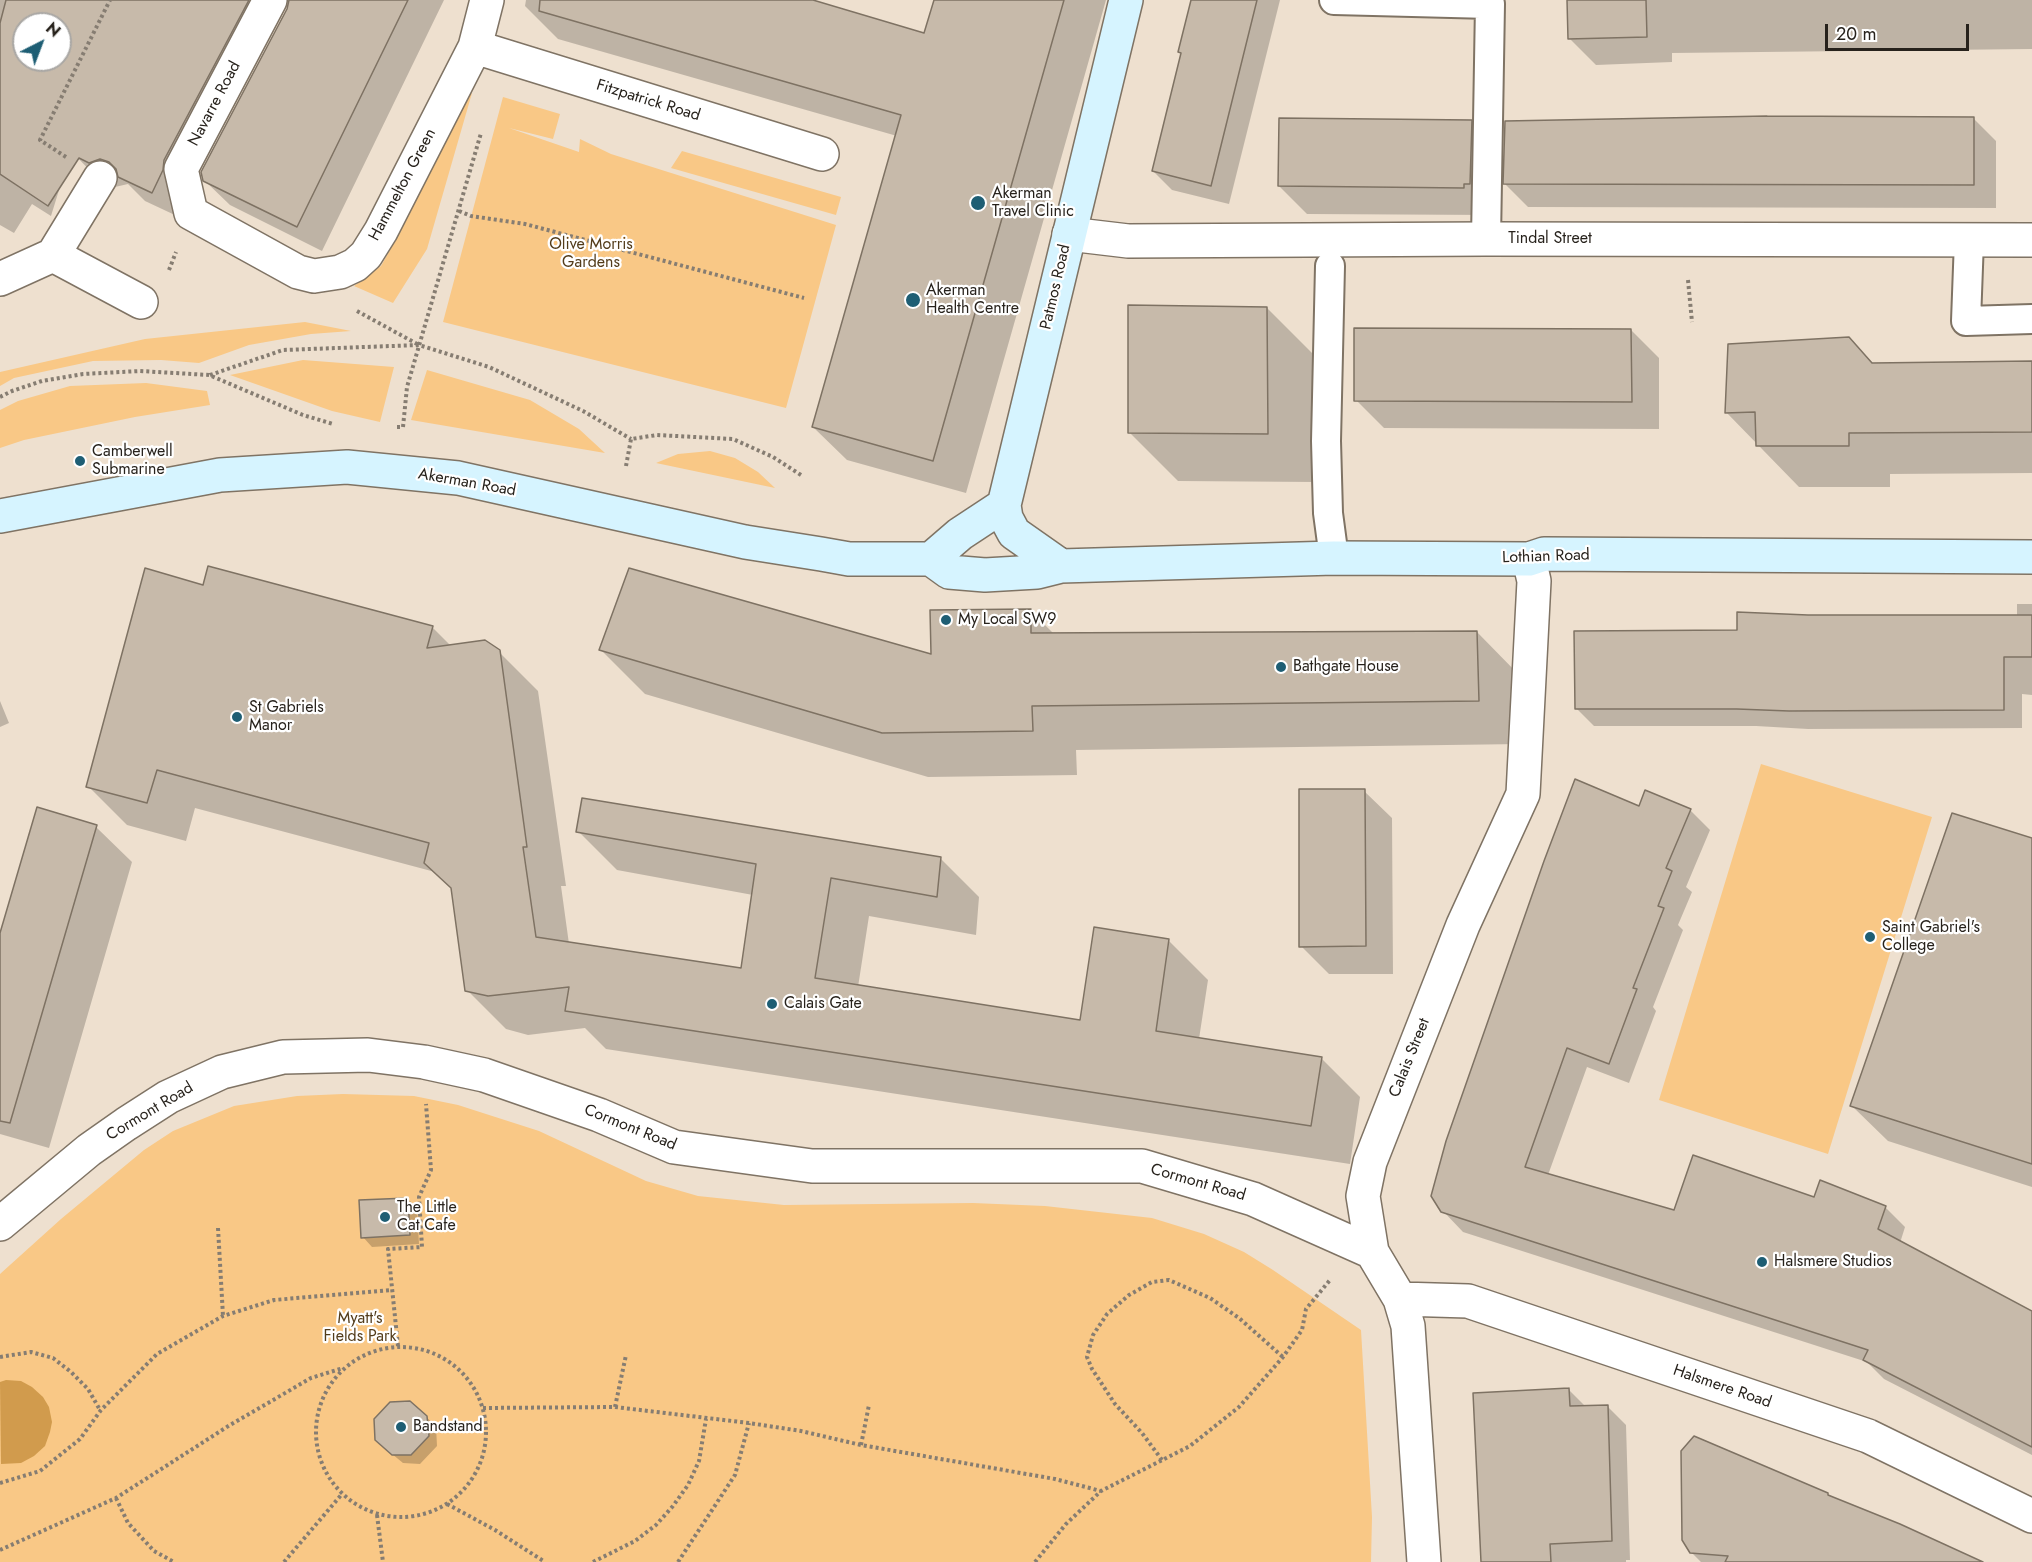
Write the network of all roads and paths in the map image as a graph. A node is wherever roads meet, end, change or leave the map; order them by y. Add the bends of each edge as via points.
1 (110, 0) edge
2 (270, 0) edge
3 (487, 0) edge
4 (1126, 0) edge
5 (1334, 0) edge
6 (475, 47) junction
7 (483, 126) dead end
8 (822, 154) dead end
9 (100, 178) joint
10 (458, 211) junction
11 (191, 213) junction
12 (1069, 234) junction
13 (1486, 239) junction
14 (1969, 240) junction
15 (2032, 240) edge
16 (53, 255) junction
17 (1330, 266) dead end
18 (1688, 273) dead end
19 (0, 279) edge
20 (804, 298) dead end
21 (141, 302) joint
22 (353, 309) dead end
23 (2032, 319) edge
24 (1692, 322) dead end
25 (419, 345) junction
26 (209, 375) junction
27 (0, 397) edge
28 (336, 425) dead end
29 (391, 428) dead end
30 (631, 439) junction
31 (626, 466) dead end
32 (801, 475) dead end
33 (1004, 505) junction
34 (0, 516) edge
35 (2032, 557) edge
36 (1335, 558) junction
37 (1529, 559) junction
38 (931, 560) junction
39 (1061, 566) junction
40 (424, 1062) junction
41 (0, 1224) edge
42 (218, 1228) dead end
43 (1372, 1252) junction
44 (1330, 1279) dead end
45 (392, 1290) junction
46 (1400, 1299) junction
47 (223, 1316) junction
48 (398, 1346) junction
49 (626, 1355) dead end
50 (0, 1357) edge
51 (1283, 1357) junction
52 (344, 1368) junction
53 (869, 1405) dead end
54 (615, 1407) junction
55 (483, 1408) junction
56 (100, 1410) junction
57 (706, 1419) junction
58 (749, 1423) junction
59 (861, 1445) junction
60 (1162, 1460) junction
61 (0, 1484) edge
62 (1101, 1491) junction
63 (342, 1494) junction
64 (116, 1498) junction
65 (447, 1504) junction
66 (377, 1515) junction
67 (2032, 1515) edge
68 (0, 1550) edge
69 (174, 1562) edge
70 (284, 1562) edge
71 (383, 1562) edge
72 (545, 1562) edge
73 (593, 1562) edge
74 (678, 1562) edge
75 (1035, 1562) edge
76 (1424, 1562) edge

1 - 9 path via 40,140
2 - 11 street, Navarre Road via 181,169
3 - 6 street, Hammelton Green
4 - 12 street, Patmos Road
5 - 13 lane via 1490,4
6 - 8 street, Fitzpatrick Road
6 - 11 street, Hammelton Green via 381,231 354,266 326,275 298,272
7 - 10 path
9 - 16 street
10 - 20 path via 525,224
10 - 25 path
11 - 21 path via 159,297
12 - 13 street, Tindal Street via 1128,242
12 - 33 street, Patmos Road
13 - 14 street, Tindal Street
14 - 15 street, Tindal Street
14 - 23 lane via 1966,321
16 - 19 street
16 - 21 street
17 - 36 lane via 1326,441 1328,513
18 - 24 path
22 - 25 path
25 - 26 path via 284,350
25 - 29 path via 407,387 403,427
25 - 30 path via 489,367 583,411
26 - 27 path via 140,370 83,374 42,381
26 - 28 path
30 - 31 path
30 - 32 path via 657,435 733,439
33 - 38 street via 960,534
33 - 39 street via 1014,533
34 - 38 street, Akerman Road via 220,475 347,467 458,478 745,542 849,559
35 - 37 street, Lothian Road via 1544,554
36 - 37 street, Lothian Road
36 - 39 street, Lothian Road
37 - 43 street, Calais Street via 1534,581 1523,795 1463,925 1370,1162 1363,1196
38 - 39 street, Lothian Road via 949,572 984,575 1037,572
40 - 41 street, Cormont Road via 368,1055 282,1057 222,1071 168,1097 126,1124
40 - 43 street, Cormont Road via 484,1075 537,1093 674,1147 812,1166 1142,1166 1253,1199
40 - 45 path via 431,1170 419,1197 422,1247 387,1249
42 - 47 path
43 - 46 street, Calais Street
44 - 51 path via 1306,1309 1302,1330
45 - 47 path via 274,1300
45 - 48 path
46 - 67 street, Halsmere Road via 1468,1301 1869,1436
46 - 76 street, Calais Street via 1408,1326
47 - 56 path via 157,1354
48 - 52 path via 369,1352
48 - 55 path via 427,1350 451,1363 471,1383
49 - 54 path
50 - 56 path via 31,1352 53,1358 88,1389
51 - 60 path via 1239,1407 1190,1446
51 - 60 path via 1210,1298 1169,1280 1152,1282 1122,1301 1093,1335 1088,1357 1099,1382
52 - 63 path via 326,1390 316,1416 316,1445 325,1471
52 - 64 path via 311,1378
53 - 59 path
54 - 55 path
54 - 57 path
55 - 65 path via 487,1435 482,1462 468,1486
56 - 61 path via 80,1439 40,1471
57 - 58 path
57 - 73 path via 699,1461 674,1506 635,1541
58 - 59 path
58 - 74 path via 735,1475
59 - 62 path via 1055,1479
60 - 62 path
62 - 75 path via 1066,1524
63 - 66 path
63 - 70 path
64 - 68 path
64 - 69 path via 128,1523 154,1551
65 - 66 path via 425,1515
65 - 72 path
66 - 71 path

